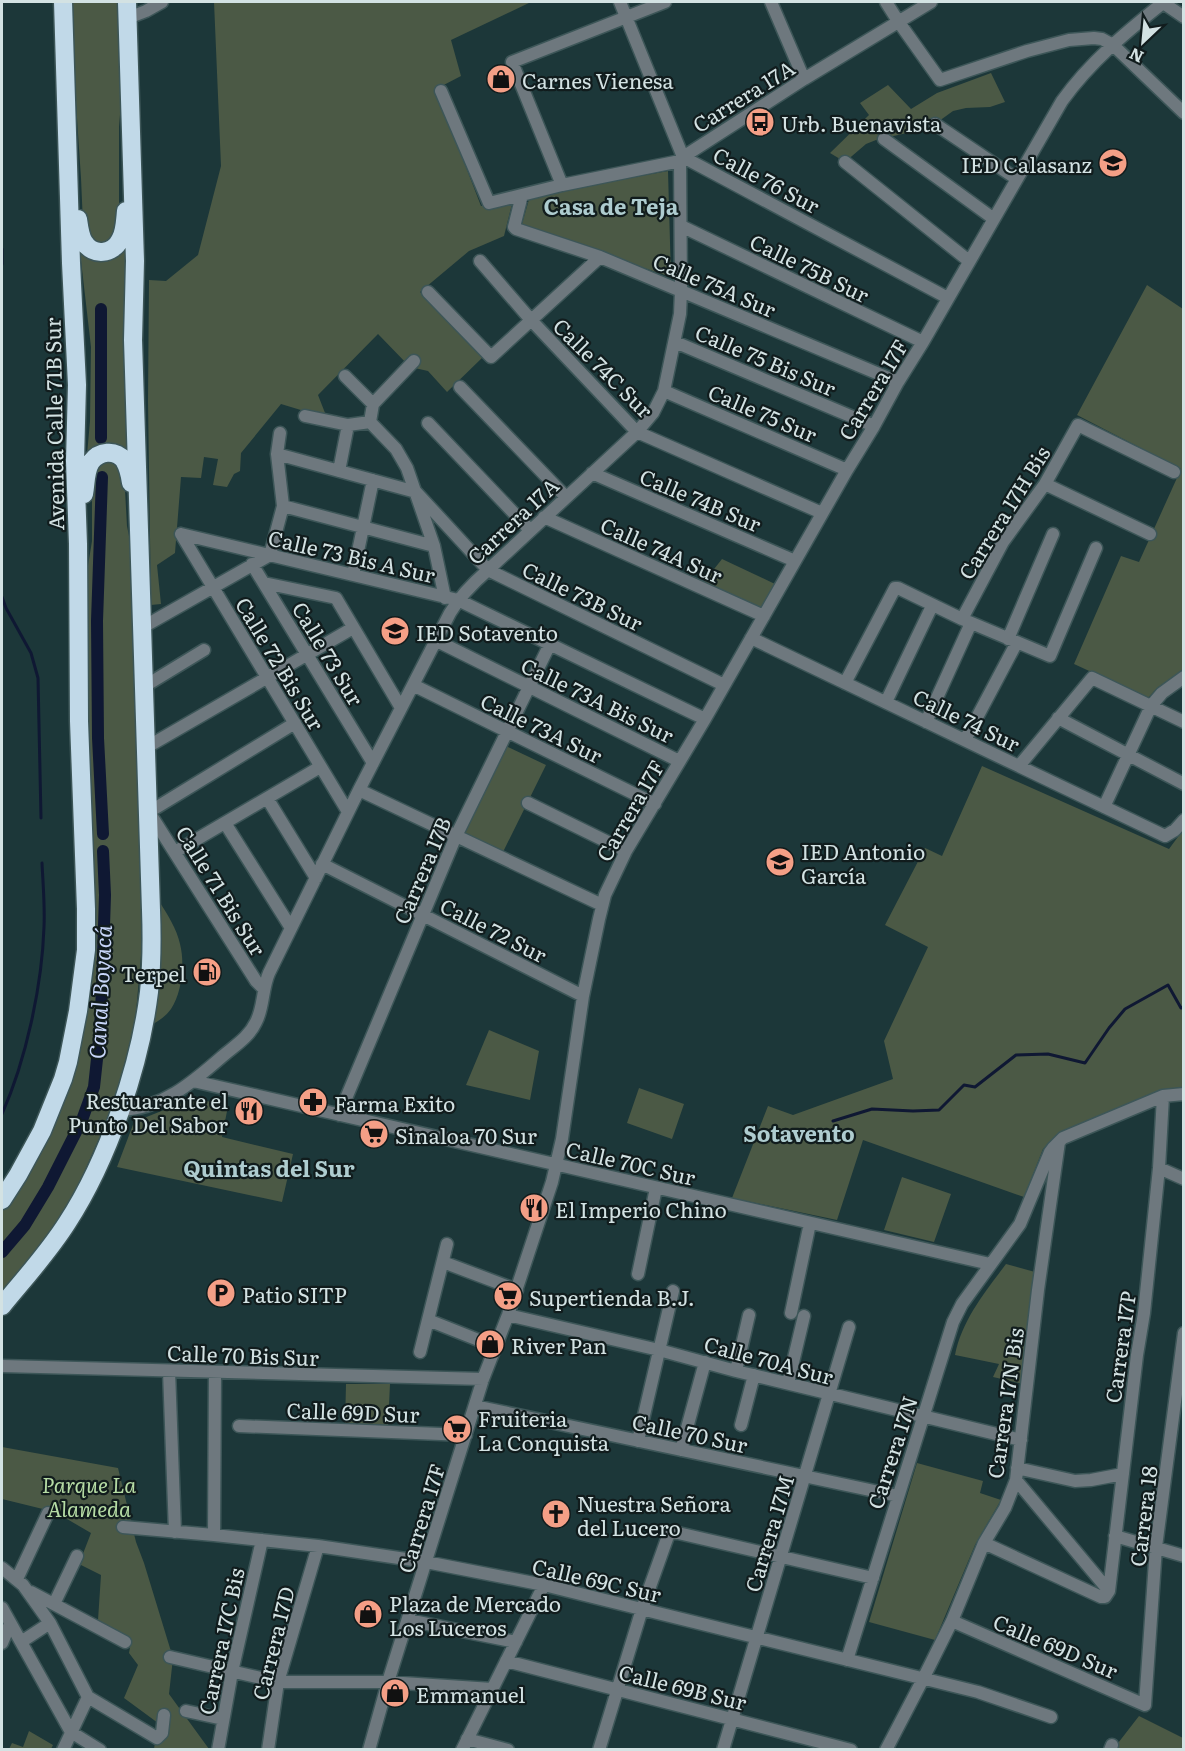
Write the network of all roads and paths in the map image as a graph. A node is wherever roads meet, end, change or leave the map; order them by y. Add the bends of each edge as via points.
1 (63, 2) edge
2 (162, 2) edge
3 (620, 2) edge
4 (665, 2) edge
5 (771, 2) edge
6 (886, 2) edge
7 (931, 2) edge
8 (1163, 2) edge
9 (128, 10) edge
10 (626, 17) junction
11 (1184, 17) edge
12 (898, 21) junction
13 (1113, 45) junction
14 (804, 79) junction
15 (441, 91) dead end
16 (1184, 113) edge
17 (935, 124) dead end
18 (884, 139) dead end
19 (68, 149) junction
20 (131, 158) junction
21 (682, 159) junction
22 (845, 162) dead end
23 (1017, 179) junction
24 (562, 185) junction
25 (522, 195) junction
26 (994, 219) junction
27 (681, 226) junction
28 (600, 257) junction
29 (480, 261) dead end
30 (969, 261) junction
31 (681, 291) junction
32 (428, 292) dead end
33 (948, 298) junction
34 (531, 320) junction
35 (675, 342) junction
36 (923, 342) junction
37 (414, 361) dead end
38 (345, 376) dead end
39 (898, 382) junction
40 (460, 387) dead end
41 (664, 391) junction
42 (373, 404) junction
43 (305, 416) dead end
44 (370, 422) junction
45 (428, 423) dead end
46 (348, 425) junction
47 (874, 426) junction
48 (637, 432) junction
49 (280, 433) dead end
50 (277, 454) junction
51 (847, 470) junction
52 (339, 471) junction
53 (1174, 472) dead end
54 (592, 473) junction
55 (373, 480) junction
56 (1045, 484) junction
57 (416, 492) junction
58 (566, 497) junction
59 (283, 506) junction
60 (822, 513) junction
61 (544, 517) junction
62 (363, 527) junction
63 (530, 530) junction
64 (181, 534) joint
65 (1053, 534) dead end
66 (1150, 534) dead end
67 (140, 541) junction
68 (78, 544) junction
69 (434, 546) junction
70 (1096, 548) dead end
71 (270, 555) junction
72 (795, 561) junction
73 (252, 564) junction
74 (488, 570) junction
75 (353, 575) junction
76 (264, 583) junction
77 (213, 587) junction
78 (451, 599) junction
79 (932, 606) junction
80 (764, 616) junction
81 (967, 621) junction
82 (143, 627) junction
83 (353, 628) junction
84 (751, 638) junction
85 (435, 640) junction
86 (1012, 640) junction
87 (550, 644) junction
88 (204, 650) dead end
89 (307, 654) junction
90 (267, 677) junction
91 (1184, 677) edge
92 (845, 683) junction
93 (413, 685) junction
94 (724, 685) junction
95 (145, 686) junction
96 (529, 687) junction
97 (886, 702) junction
98 (1151, 706) junction
99 (401, 708) junction
100 (1058, 718) junction
101 (705, 719) junction
102 (926, 722) junction
103 (1184, 722) edge
104 (295, 723) junction
105 (507, 731) junction
106 (965, 740) junction
107 (147, 747) junction
108 (1128, 755) junction
109 (679, 761) junction
110 (373, 763) junction
111 (320, 766) junction
112 (1019, 766) junction
113 (1184, 784) edge
114 (359, 790) junction
115 (267, 798) junction
116 (528, 803) dead end
117 (655, 804) junction
118 (1104, 807) junction
119 (149, 812) junction
120 (348, 812) junction
121 (1184, 820) edge
122 (225, 823) junction
123 (456, 836) junction
124 (626, 851) junction
125 (174, 852) junction
126 (322, 864) junction
127 (316, 878) junction
128 (602, 905) junction
129 (423, 915) junction
130 (291, 928) junction
131 (264, 988) junction
132 (583, 996) junction
133 (193, 1081) junction
134 (1184, 1094) edge
135 (1163, 1096) junction
136 (120, 1110) junction
137 (339, 1115) junction
138 (1060, 1141) junction
139 (556, 1165) junction
140 (1159, 1168) junction
141 (1184, 1179) edge
142 (656, 1188) junction
143 (2, 1200) edge
144 (810, 1223) junction
145 (447, 1244) dead end
146 (443, 1262) junction
147 (990, 1264) junction
148 (638, 1274) dead end
149 (517, 1290) junction
150 (673, 1291) dead end
151 (2, 1306) edge
152 (791, 1313) dead end
153 (508, 1315) junction
154 (749, 1315) dead end
155 (804, 1316) dead end
156 (428, 1320) junction
157 (849, 1327) dead end
158 (1184, 1333) edge
159 (496, 1347) junction
160 (659, 1350) junction
161 (420, 1352) dead end
162 (705, 1362) junction
163 (2, 1366) edge
164 (169, 1371) junction
165 (736, 1371) junction
166 (215, 1373) junction
167 (754, 1375) junction
168 (1181, 1377) edge
169 (483, 1379) junction
170 (788, 1383) junction
171 (830, 1395) junction
172 (475, 1406) junction
173 (923, 1417) junction
174 (741, 1425) dead end
175 (239, 1426) dead end
176 (466, 1435) junction
177 (1021, 1440) junction
178 (638, 1441) junction
179 (681, 1450) junction
180 (1016, 1474) junction
181 (1122, 1474) junction
182 (805, 1476) junction
183 (898, 1496) junction
184 (48, 1513) dead end
185 (123, 1527) dead end
186 (175, 1532) junction
187 (214, 1535) junction
188 (1115, 1536) junction
189 (262, 1540) junction
190 (984, 1543) junction
191 (318, 1546) junction
192 (1156, 1547) junction
193 (77, 1556) dead end
194 (781, 1556) junction
195 (1184, 1556) edge
196 (426, 1562) junction
197 (2, 1568) edge
198 (873, 1578) junction
199 (17, 1579) junction
200 (544, 1585) junction
201 (27, 1590) junction
202 (1105, 1594) junction
203 (54, 1604) junction
204 (2, 1608) edge
205 (642, 1609) junction
206 (408, 1620) junction
207 (952, 1621) junction
208 (50, 1623) junction
209 (10, 1624) junction
210 (757, 1637) junction
211 (21, 1642) junction
212 (125, 1642) dead end
213 (516, 1642) junction
214 (2, 1643) edge
215 (170, 1657) dead end
216 (847, 1660) junction
217 (506, 1661) junction
218 (232, 1672) junction
219 (923, 1679) junction
220 (278, 1682) junction
221 (388, 1682) junction
222 (492, 1689) junction
223 (617, 1689) junction
224 (88, 1697) junction
225 (1145, 1705) joint
226 (186, 1711) dead end
227 (164, 1715) dead end
228 (1051, 1717) dead end
229 (223, 1719) junction
230 (732, 1719) junction
231 (71, 1732) junction
232 (464, 1744) edge
233 (63, 1749) edge
234 (100, 1749) edge
235 (218, 1749) edge
236 (268, 1749) edge
237 (369, 1749) edge
238 (508, 1749) edge
239 (599, 1749) edge
240 (723, 1749) edge
241 (851, 1749) edge
242 (886, 1749) edge

1 - 19 highway, Avenida Calle 71B Sur
2 - 9 street via 146,11
3 - 10 street, Calle 76 Sur
4 - 10 street
5 - 14 street
6 - 12 street
7 - 12 street, Carrera 17A
8 - 11 street
8 - 13 street, Carrera 17F
9 - 20 highway
10 - 21 street, Calle 76 Sur
10 - 24 street via 512,62
12 - 13 street via 940,80 1058,42 1094,38
12 - 14 street, Carrera 17A
13 - 16 street
13 - 23 street, Carrera 17F via 1084,72 1062,101
14 - 21 street, Carrera 17A
15 - 25 street via 489,203
17 - 23 street
18 - 26 street
19 - 20 highway via 81,235 89,248 99,252 110,250 123,234
19 - 68 highway, Avenida Calle 71B Sur via 77,375
20 - 67 highway
21 - 24 street
21 - 27 street, Carrera 17A
21 - 33 street, Calle 76 Sur
22 - 30 street
23 - 26 street, Carrera 17F
24 - 25 street
25 - 28 street, Calle 75A Sur via 515,228
26 - 30 street, Carrera 17F
27 - 31 street, Carrera 17A
27 - 36 street, Calle 75B Sur
28 - 31 street, Calle 75A Sur
28 - 34 street
29 - 34 street, Calle 74C Sur
30 - 33 street, Carrera 17F
31 - 35 street, Carrera 17A
31 - 39 street, Calle 75A Sur
32 - 34 street via 491,357
33 - 36 street, Carrera 17F
34 - 48 street, Calle 74C Sur
35 - 41 street, Carrera 17A
35 - 47 street, Calle 75 Bis Sur
36 - 39 street, Carrera 17F
37 - 42 street
38 - 42 street
39 - 47 street, Carrera 17F
40 - 58 street
41 - 48 street, Carrera 17A
41 - 51 street, Calle 75 Sur
42 - 44 street
43 - 46 street
44 - 46 street
44 - 57 street via 396,449
45 - 63 street
46 - 52 street
47 - 51 street, Carrera 17F
48 - 54 street, Carrera 17A
48 - 60 street, Calle 74C Sur
49 - 50 street
50 - 52 street
50 - 59 street
51 - 60 street, Carrera 17F
52 - 55 street
53 - 56 street, Carrera 17H Bis via 1078,425
54 - 58 street, Carrera 17A
54 - 72 street, Calle 74B Sur
55 - 57 street
55 - 62 street
56 - 66 street
56 - 81 street, Carrera 17H Bis via 1002,542
57 - 69 street
57 - 74 street, Calle 73B Sur
58 - 61 street, Carrera 17A
59 - 62 street
59 - 71 street
60 - 72 street, Carrera 17F
61 - 63 street, Carrera 17A
61 - 80 street, Calle 74A Sur
62 - 69 street
62 - 75 street
63 - 74 street, Carrera 17A
64 - 71 street, Calle 73 Bis A Sur
64 - 77 street, Calle 72 Bis Sur
65 - 86 street
67 - 68 highway via 125,461 108,452 96,457 89,467
67 - 82 highway
68 - 143 highway, Avenida Calle 71B Sur via 85,968 68,1062 42,1131
69 - 78 street
70 - 86 street via 1050,656
71 - 73 street
71 - 75 street, Calle 73 Bis A Sur
72 - 80 street, Carrera 17F
73 - 76 street, Calle 73 Sur
73 - 77 street
74 - 78 street, Carrera 17A
74 - 94 street, Calle 73B Sur
75 - 78 street, Calle 73 Bis A Sur
76 - 83 street via 336,598
76 - 89 street, Calle 73 Sur
77 - 82 street
77 - 90 street, Calle 72 Bis Sur
78 - 85 street, Carrera 17A
78 - 87 street, Calle 73 Bis A Sur
79 - 81 street
79 - 92 street via 895,588
79 - 97 street
80 - 84 street, Carrera 17F
81 - 86 street
81 - 102 street, Carrera 17H Bis
82 - 95 highway
83 - 89 street
83 - 99 street
84 - 92 street, Calle 74 Sur
84 - 94 street, Carrera 17F
85 - 93 street, Carrera 17A
85 - 96 street, Calle 73A Bis Sur
86 - 106 street
87 - 96 street, Carrera 17B
87 - 101 street, Calle 73 Bis A Sur
88 - 95 street
89 - 90 street
89 - 110 street, Calle 73 Sur
90 - 104 street, Calle 72 Bis Sur
90 - 107 street
91 - 98 street
92 - 97 street, Calle 74 Sur
93 - 99 street, Carrera 17A
93 - 105 street, Calle 73A Sur
94 - 101 street, Carrera 17F
95 - 107 highway
96 - 105 street, Carrera 17B
96 - 109 street, Calle 73A Bis Sur
97 - 102 street, Calle 74 Sur
98 - 100 street via 1092,678
98 - 103 street
98 - 108 street
99 - 110 street, Carrera 17A
100 - 108 street
100 - 112 street
101 - 109 street, Carrera 17F
102 - 106 street, Calle 74 Sur
104 - 111 street, Calle 72 Bis Sur
104 - 119 street
105 - 117 street, Calle 73A Sur
105 - 123 street, Carrera 17B
106 - 112 street, Calle 74 Sur
107 - 119 highway
108 - 113 street
108 - 118 street
109 - 117 street, Carrera 17F
110 - 114 street, Carrera 17A
111 - 115 street
111 - 120 street, Calle 72 Bis Sur
112 - 118 street, Calle 74 Sur
114 - 120 street, Carrera 17A
114 - 123 street
115 - 122 street
115 - 127 street
116 - 124 street
117 - 124 street, Carrera 17F
118 - 121 street, Calle 74 Sur via 1165,836
119 - 125 street, Calle 71 Bis Sur
119 - 136 highway via 150,975 141,1037
120 - 126 street, Carrera 17A
122 - 125 street
122 - 130 street
123 - 128 street
123 - 129 street, Carrera 17B
124 - 128 street, Carrera 17F
125 - 131 street, Calle 71 Bis Sur
126 - 127 street, Carrera 17A
126 - 129 street, Calle 72 Sur
127 - 130 street, Carrera 17A
128 - 132 street, Carrera 17F
129 - 132 street, Calle 72 Sur
129 - 137 street, Carrera 17B
130 - 131 street, Carrera 17A
131 - 133 street, Carrera 17A via 258,1018 248,1035
132 - 139 street, Carrera 17F
133 - 136 street, Carrera 17A via 161,1101
133 - 137 street, Calle 70C Sur
134 - 135 street
135 - 138 street
135 - 140 street, Carrera 17P
136 - 151 highway via 68,1221
137 - 139 street, Calle 70C Sur
138 - 147 street, Carrera 17N via 1050,1152 1020,1224
138 - 177 street, Carrera 17N Bis
139 - 142 street, Calle 70C Sur
139 - 149 street, Carrera 17F
140 - 141 street
140 - 181 street, Carrera 17P
142 - 144 street, Calle 70C Sur
142 - 148 street
144 - 147 street, Calle 70C Sur
144 - 152 street
145 - 146 street
146 - 149 street
146 - 156 street
147 - 173 street, Carrera 17N via 953,1322
149 - 153 street, Carrera 17F
150 - 160 street
153 - 159 street, Carrera 17F
153 - 160 street, Calle 70A Sur
154 - 165 street
155 - 170 street
156 - 159 street
156 - 161 street
157 - 171 street, Carrera 17M
158 - 168 street, Carrera 18
159 - 169 street, Carrera 17F
160 - 162 street, Calle 70A Sur
160 - 178 street
162 - 165 street, Calle 70A Sur
162 - 179 street
163 - 164 street, Calle 70 Bis Sur
164 - 166 street, Calle 70 Bis Sur
164 - 186 street
165 - 167 street, Calle 70A Sur
166 - 169 street, Calle 70 Bis Sur
166 - 187 street
167 - 170 street, Calle 70A Sur
167 - 174 street
168 - 192 street, Carrera 18
169 - 172 street, Carrera 17F
170 - 171 street, Calle 70A Sur
171 - 173 street, Calle 70A Sur
171 - 182 street, Carrera 17M
172 - 176 street, Carrera 17F
172 - 178 street, Calle 70 Sur
173 - 177 street, Calle 70A Sur
173 - 183 street, Carrera 17N
175 - 176 street, Calle 69D Sur
176 - 196 street, Carrera 17F
177 - 180 street, Carrera 17N Bis
178 - 179 street, Calle 70 Sur
179 - 182 street, Calle 70 Sur
180 - 181 street via 1075,1481
180 - 190 street, Carrera 17N Bis via 1005,1508
180 - 202 street
181 - 188 street, Carrera 17P
182 - 183 street, Calle 70 Sur
182 - 194 street, Carrera 17M
183 - 198 street, Carrera 17N
184 - 199 street
185 - 186 street, Calle 69C Sur
186 - 187 street, Calle 69C Sur
187 - 189 street, Calle 69C Sur
188 - 192 street
188 - 202 street, Carrera 17P
189 - 191 street, Calle 69C Sur
189 - 218 street, Carrera 17C Bis
190 - 202 street
190 - 207 street, Carrera 17N Bis
191 - 196 street, Calle 69C Sur
191 - 220 street, Carrera 17D
192 - 195 street
192 - 225 street, Carrera 18
193 - 203 street
194 - 198 street
194 - 205 street via 672,1533
194 - 210 street, Carrera 17M
196 - 200 street, Calle 69C Sur
196 - 206 street, Carrera 17F
197 - 199 street
198 - 216 street, Carrera 17N
199 - 201 street
200 - 205 street, Calle 69C Sur
200 - 213 street
201 - 203 street
201 - 208 street
203 - 212 street
204 - 209 street
205 - 210 street, Calle 69C Sur
205 - 223 street
206 - 213 street
206 - 221 street, Carrera 17F
207 - 219 street, Carrera 17N Bis
207 - 225 street, Calle 69D Sur
208 - 211 street
208 - 224 street
209 - 211 street
209 - 214 street
210 - 216 street, Calle 69C Sur
210 - 230 street, Carrera 17M
211 - 231 street
213 - 217 street
215 - 218 street
216 - 219 street, Calle 69C Sur
217 - 222 street
217 - 223 street, Calle 69B Sur
218 - 220 street
218 - 229 street, Carrera 17C Bis
219 - 228 street, Calle 69C Sur via 996,1697
219 - 242 street, Carrera 17N Bis
220 - 221 street
220 - 236 street, Carrera 17D
221 - 222 street
221 - 237 street, Carrera 17F
222 - 232 street
223 - 230 street, Calle 69B Sur
223 - 239 street
224 - 227 street via 157,1738 162,1733
224 - 231 street
226 - 229 street
229 - 235 street, Carrera 17C Bis
230 - 240 street, Carrera 17M
230 - 241 street, Calle 69B Sur
231 - 233 street
231 - 234 street
232 - 238 street

